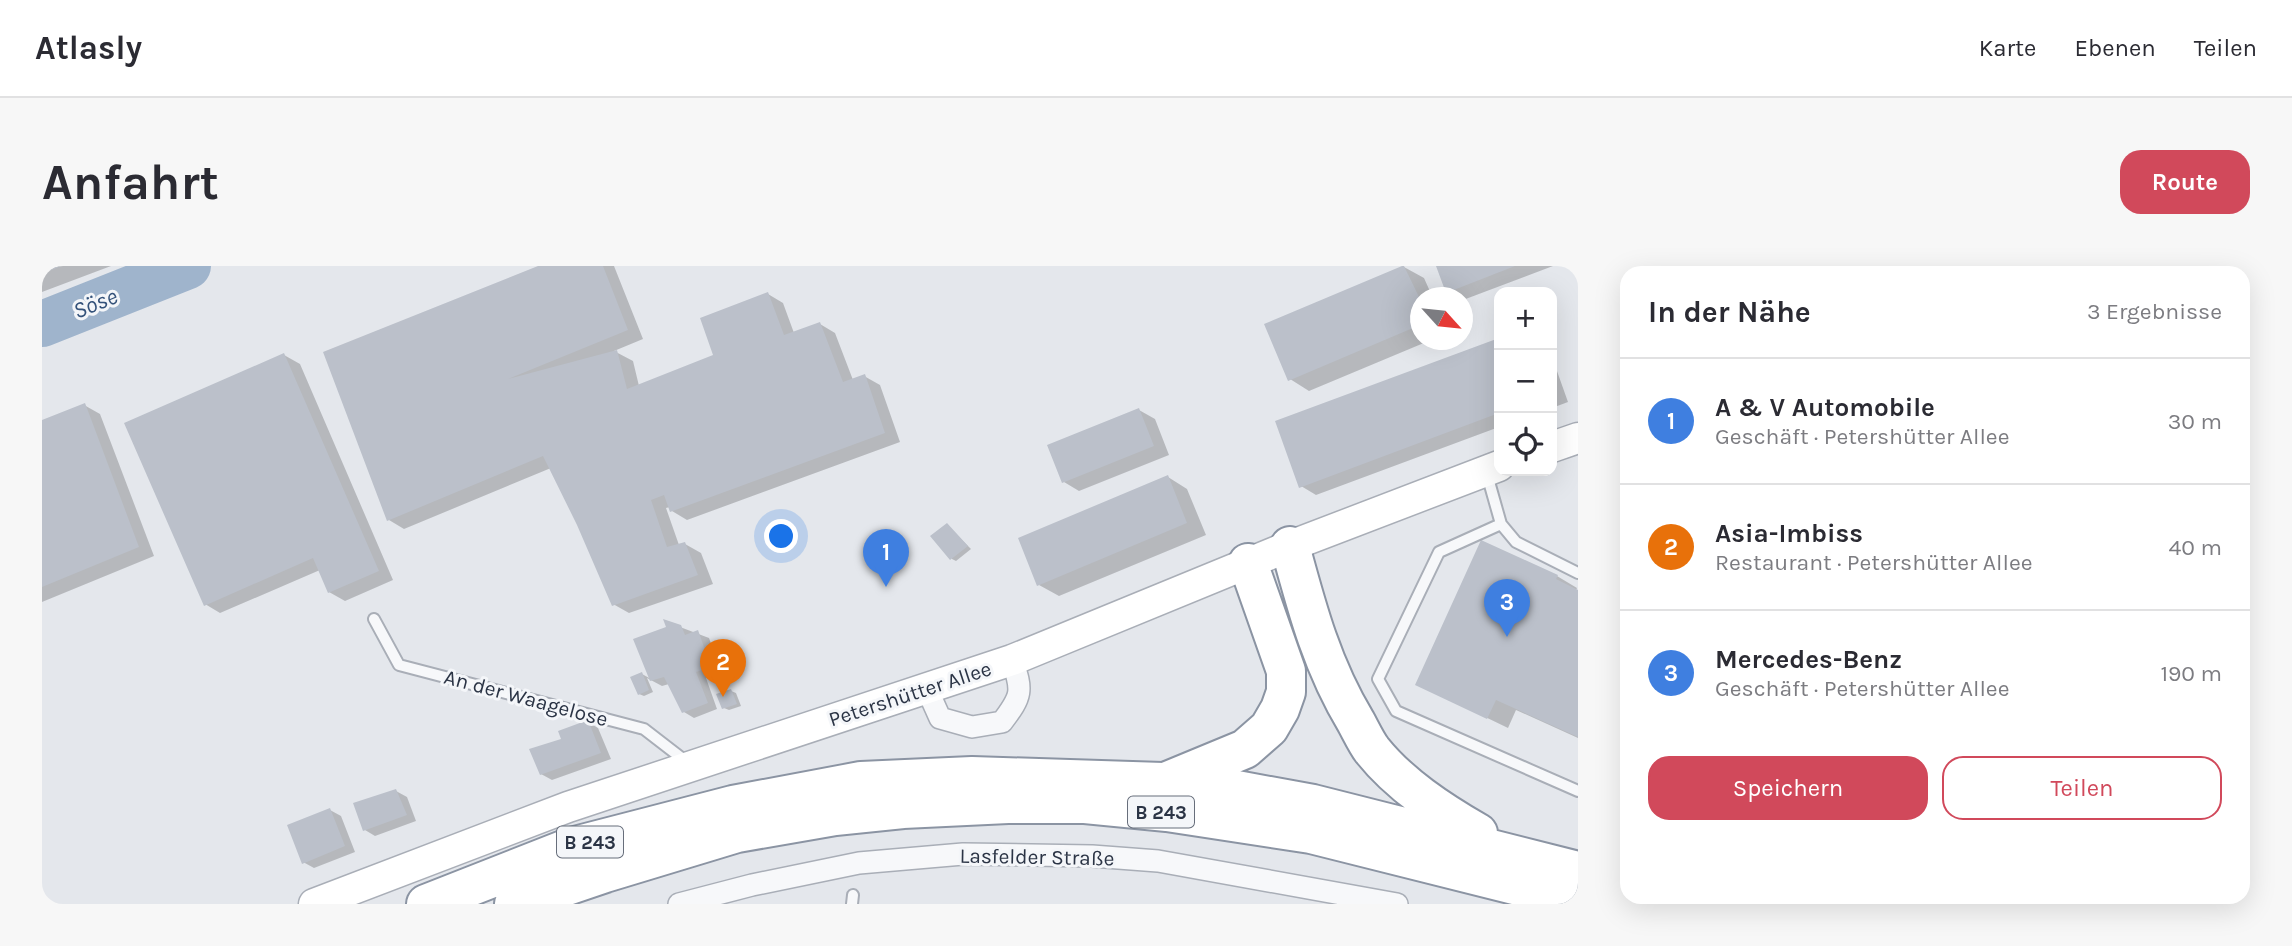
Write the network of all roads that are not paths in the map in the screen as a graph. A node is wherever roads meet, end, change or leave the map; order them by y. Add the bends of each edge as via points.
1 (1578, 438) edge
2 (1557, 445) edge
3 (1492, 468) edge
4 (1501, 524) junction
5 (1290, 546) junction
6 (1248, 564) junction
7 (1578, 573) edge
8 (374, 619) dead end
9 (1012, 660) junction
10 (927, 689) junction
11 (692, 766) junction
12 (1163, 782) junction
13 (1578, 791) edge
14 (735, 819) junction
15 (1510, 852) junction
16 (1578, 871) edge
17 (1578, 901) edge
18 (314, 904) edge
19 (426, 904) edge
20 (514, 904) edge
21 (679, 904) edge
22 (1397, 904) edge

1 - 2 main road
3 - 4 lane
3 - 5 main road, Petershütter Allee
4 - 7 lane via 1516,542
4 - 13 lane via 1439,552 1378,679 1396,710
5 - 6 main road, Petershütter Allee
5 - 15 highway via 1315,637 1338,693 1372,750 1445,814
6 - 9 main road, Petershütter Allee
6 - 12 highway via 1286,671 1280,709 1269,728 1245,748
8 - 11 lane, An der Waagelose via 399,665 644,729
9 - 10 main road, Petershütter Allee
9 - 10 street via 1020,682 1017,702 1002,722 972,727 940,718
10 - 11 main road, Petershütter Allee
11 - 18 main road, Petershütter Allee via 568,807
12 - 14 highway, B 243 via 972,776 862,781
12 - 15 highway, B 243 via 1313,804
14 - 17 highway, B 243 via 1085,804 1311,834
14 - 19 highway, B 243 via 570,847
14 - 20 highway, B 243 via 605,873
15 - 16 highway, B 243
21 - 22 street, Lasfelder Straße via 859,863 963,854 1158,861

